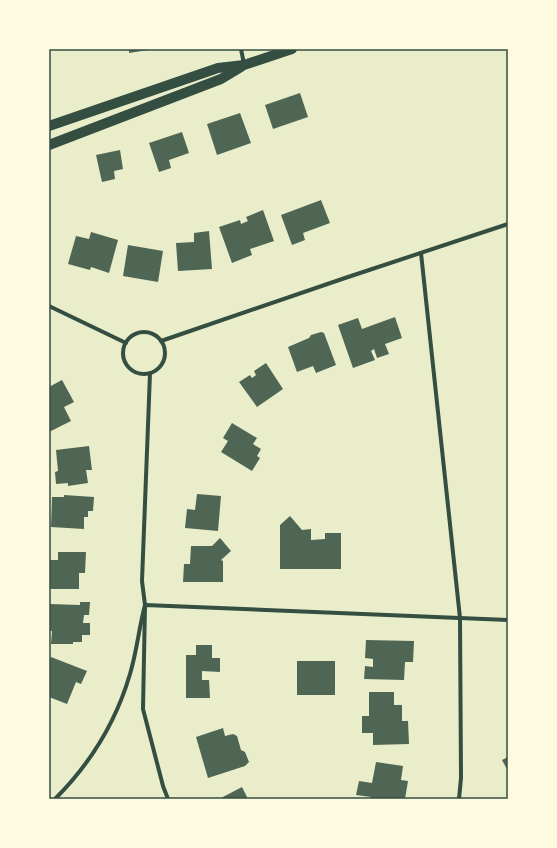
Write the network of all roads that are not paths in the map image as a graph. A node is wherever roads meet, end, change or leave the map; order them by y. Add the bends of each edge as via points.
1 (241, 49) edge
2 (292, 49) edge
3 (244, 65) junction
4 (49, 126) edge
5 (49, 145) edge
6 (508, 224) edge
7 (421, 253) junction
8 (49, 306) edge
9 (161, 341) junction
10 (126, 343) junction
11 (150, 373) junction
12 (145, 605) junction
13 (460, 618) junction
14 (508, 620) edge
15 (55, 799) edge
16 (168, 799) edge
17 (459, 799) edge

1 - 3 street
2 - 3 main road
3 - 4 main road via 218,68
3 - 5 main road via 221,79
6 - 7 street
7 - 9 street
7 - 13 street
8 - 10 street
9 - 10 street via 154,334 141,333 134,335
9 - 11 street via 165,350 163,363
10 - 11 street via 124,353 128,366 140,374
11 - 12 street via 142,581
12 - 13 street
12 - 15 street via 130,673 116,710 90,758
12 - 16 street via 143,709
13 - 14 street
13 - 17 street

